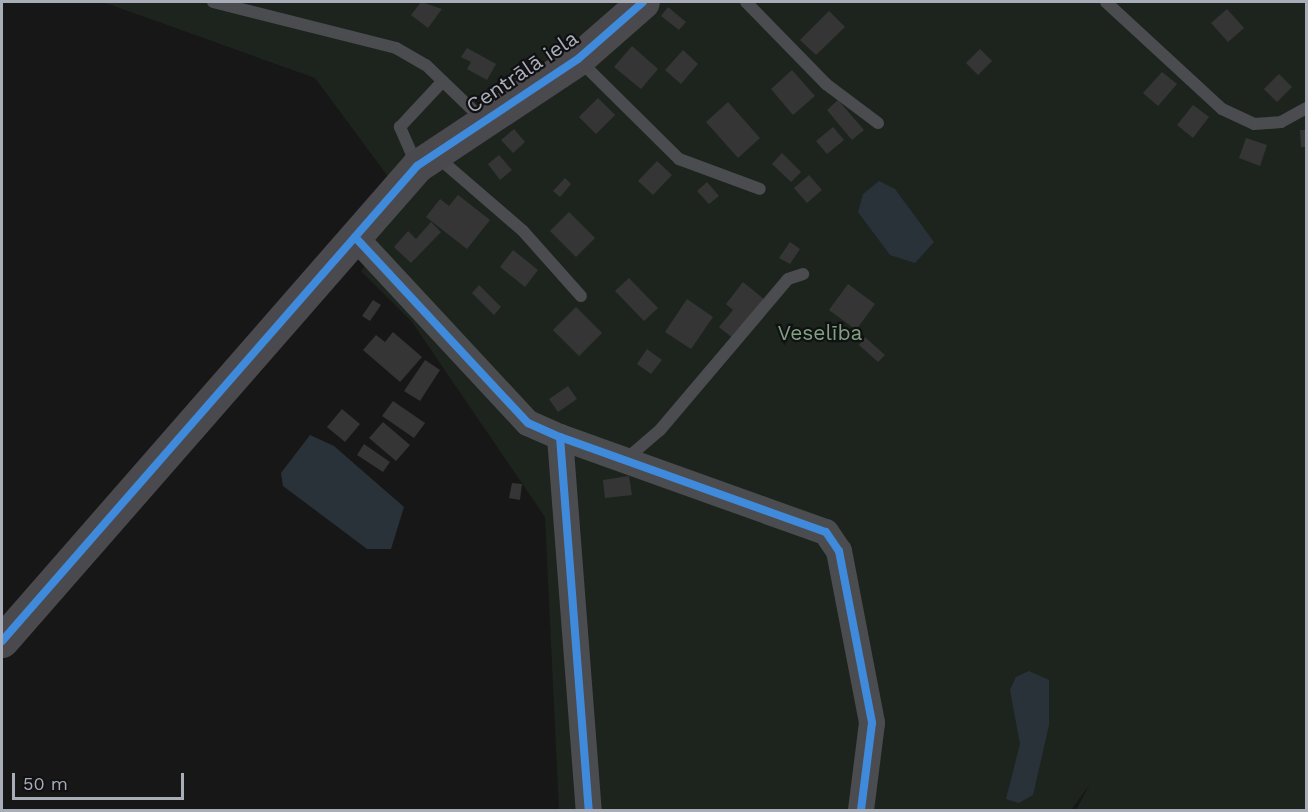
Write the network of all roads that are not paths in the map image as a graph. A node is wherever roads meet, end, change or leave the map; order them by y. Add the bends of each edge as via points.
1 (213, 2) edge
2 (643, 2) edge
3 (746, 2) edge
4 (1106, 2) edge
5 (578, 59) junction
6 (441, 82) junction
7 (1306, 108) edge
8 (482, 119) junction
9 (878, 123) dead end
10 (425, 160) junction
11 (760, 189) dead end
12 (355, 237) junction
13 (803, 274) dead end
14 (581, 296) dead end
15 (560, 437) junction
16 (624, 461) junction
17 (2, 640) edge
18 (589, 810) edge
19 (861, 810) edge

1 - 6 lane via 396,48 426,65
2 - 5 street, Centrālā iela
3 - 9 lane via 826,84
4 - 7 lane via 1222,109 1254,124 1281,122
5 - 8 street, Centrālā iela
5 - 11 lane via 679,159
6 - 8 lane
6 - 10 lane via 400,127
8 - 10 street, Centrālā iela
10 - 12 street, Centrālā iela
10 - 14 lane via 523,231
12 - 15 street via 528,423
12 - 17 street, Centrālā iela
13 - 16 lane via 788,279 660,430
15 - 16 street
15 - 18 street
16 - 19 street via 813,523 839,551 872,723

